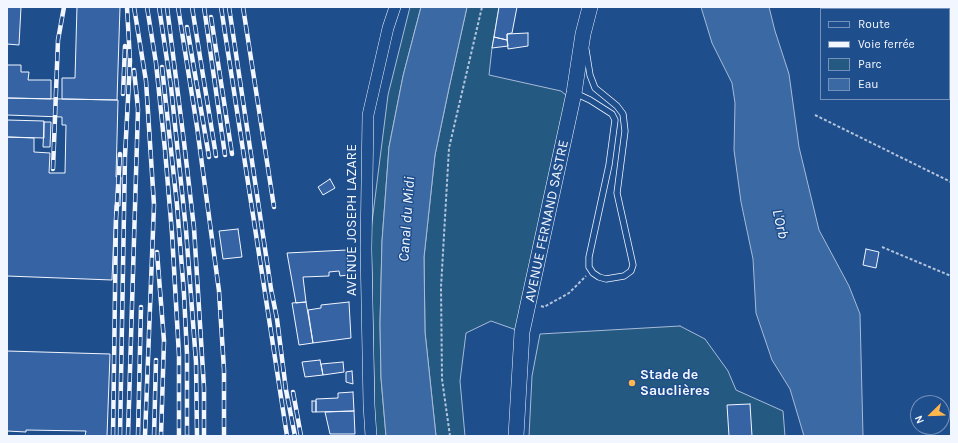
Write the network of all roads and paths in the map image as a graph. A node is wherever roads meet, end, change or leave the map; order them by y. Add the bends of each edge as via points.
1 (395, 7) edge
2 (482, 7) edge
3 (590, 7) edge
4 (584, 34) junction
5 (574, 93) junction
6 (814, 115) dead end
7 (951, 182) edge
8 (882, 247) dead end
9 (591, 271) junction
10 (951, 276) edge
11 (528, 306) junction
12 (371, 436) edge
13 (450, 436) edge
14 (516, 436) edge

1 - 12 street, AVENUE JOSEPH LAZARE via 368,115 366,249
2 - 13 path via 449,148 441,287 442,379
3 - 4 main road, AVENUE FERNAND SASTRE
4 - 5 main road, AVENUE FERNAND SASTRE
4 - 9 lane via 590,74 595,88 623,114 625,131 617,193 633,265 631,271 615,278 599,278
5 - 9 lane via 612,114 615,120 609,165 589,257
5 - 11 main road, AVENUE FERNAND SASTRE
6 - 7 path
8 - 10 path
9 - 11 path via 569,293 544,307
11 - 14 main road, AVENUE FERNAND SASTRE via 522,332

